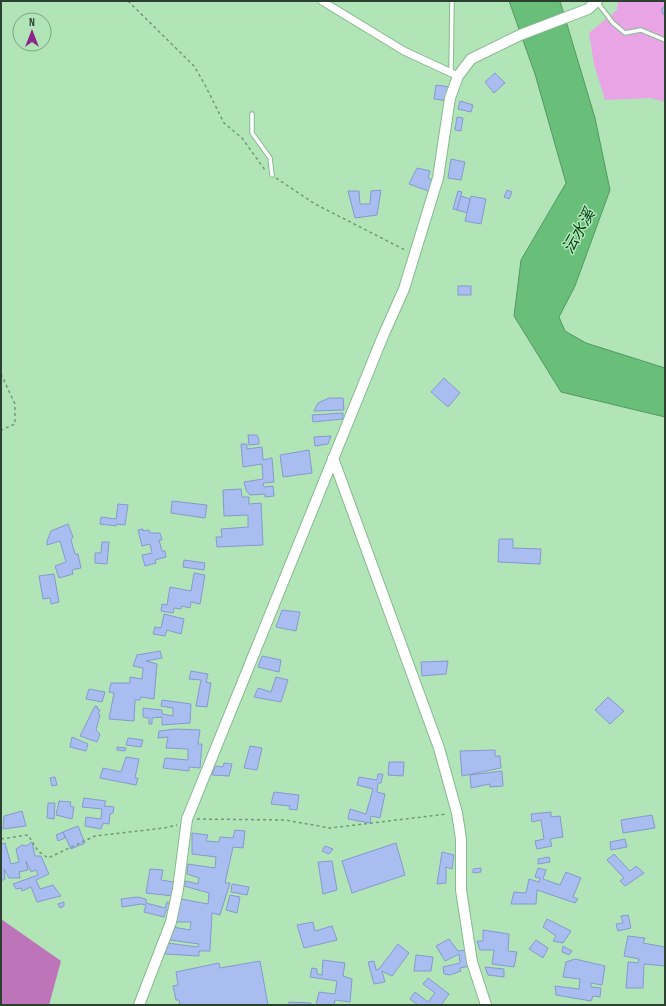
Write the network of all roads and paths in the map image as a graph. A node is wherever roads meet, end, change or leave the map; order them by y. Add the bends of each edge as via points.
1 (322, 1) edge
2 (452, 1) edge
3 (597, 1) edge
4 (665, 40) edge
5 (454, 74) junction
6 (252, 114) dead end
7 (272, 175) dead end
8 (1, 374) edge
9 (1, 430) edge
10 (333, 458) junction
11 (457, 813) junction
12 (187, 819) junction
13 (1, 839) edge
14 (140, 1005) edge
15 (486, 1005) edge

1 - 5 street via 404,51
2 - 5 lane
3 - 4 lane via 613,23 625,33 642,30
3 - 5 street via 588,9 520,35 471,59
5 - 10 street via 438,178 404,289
6 - 7 lane via 252,133 270,158
8 - 9 path via 15,404 14,424
10 - 11 street via 439,748
10 - 12 street
11 - 12 path via 330,828 285,820
11 - 15 street via 461,839 461,890 472,962
12 - 13 path via 176,826 95,836 48,858 38,851 28,835
12 - 14 street via 171,922

